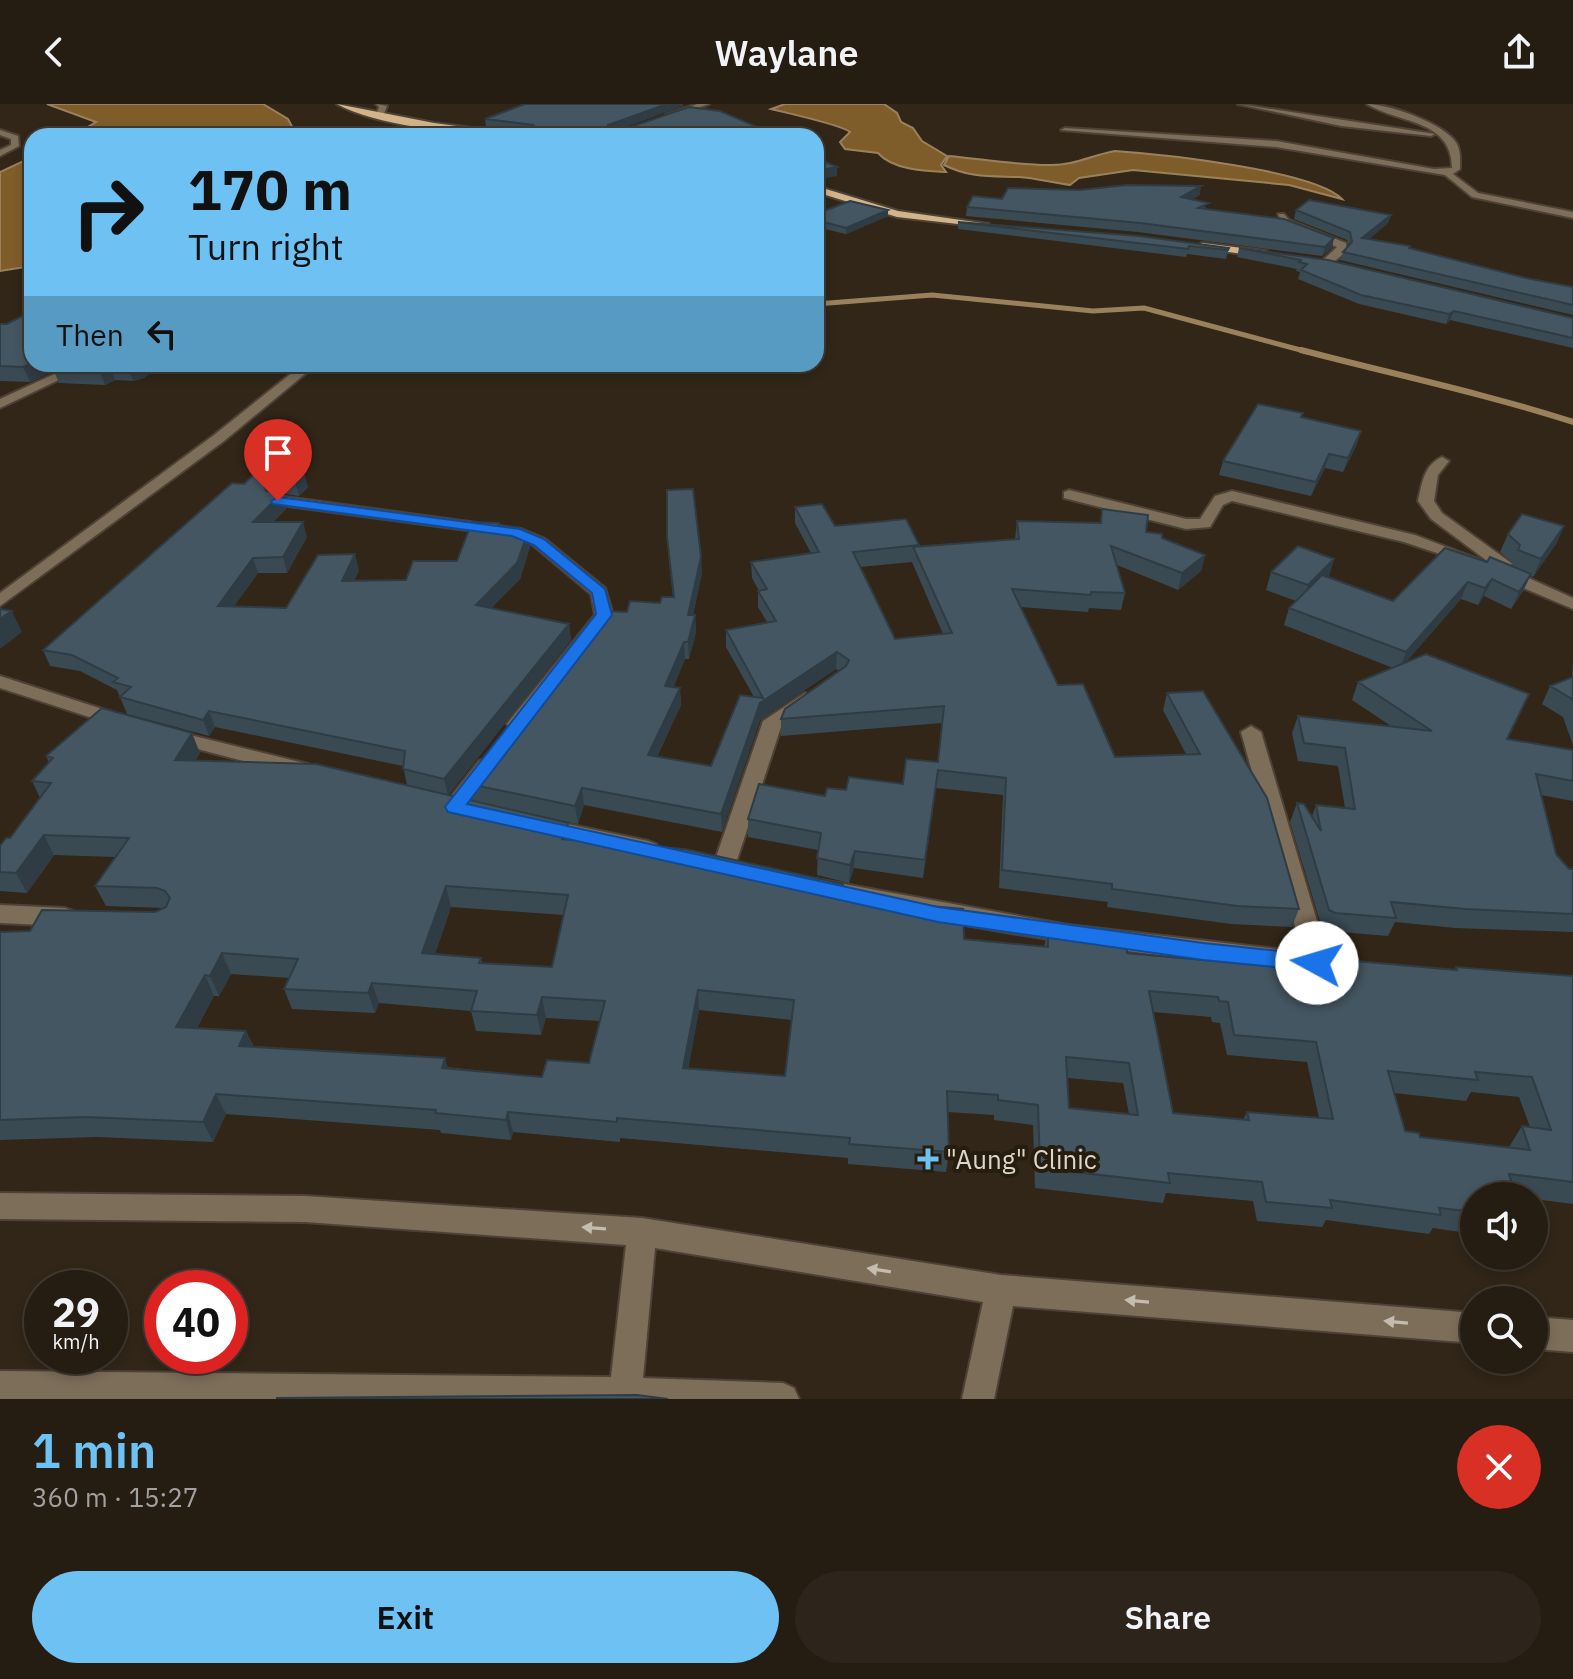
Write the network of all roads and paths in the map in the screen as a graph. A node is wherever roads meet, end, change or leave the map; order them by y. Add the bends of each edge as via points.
1 (341, 104) edge
2 (380, 104) edge
3 (705, 104) edge
4 (1242, 104) edge
5 (1371, 104) edge
6 (685, 111) junction
7 (718, 112) edge
8 (379, 117) junction
9 (662, 118) edge
10 (451, 128) edge
11 (1065, 130) dead end
12 (0, 132) edge
13 (1442, 134) junction
14 (0, 153) edge
15 (1447, 173) junction
16 (824, 191) edge
17 (1573, 215) edge
18 (1281, 216) edge
19 (1002, 226) edge
20 (1184, 244) edge
21 (1273, 255) edge
22 (1313, 261) edge
23 (1326, 263) junction
24 (1340, 267) edge
25 (69, 372) edge
26 (301, 372) edge
27 (0, 404) edge
28 (1442, 461) dead end
29 (1069, 495) dead end
30 (278, 501) edge
31 (1528, 583) junction
32 (0, 601) edge
33 (1573, 604) edge
34 (0, 682) edge
35 (823, 687) edge
36 (1251, 732) dead end
37 (315, 773) edge
38 (484, 814) edge
39 (514, 820) edge
40 (664, 853) edge
41 (724, 866) edge
42 (800, 883) edge
43 (0, 914) edge
44 (90, 917) edge
45 (1317, 963) junction
46 (1347, 966) edge
47 (0, 1206) edge
48 (642, 1232) junction
49 (1001, 1290) junction
50 (1460, 1327) edge
51 (1548, 1334) edge
52 (1573, 1336) edge
53 (0, 1387) edge
54 (262, 1394) edge
55 (625, 1396) edge
56 (783, 1399) edge
57 (978, 1399) edge

1 - 8 main road
2 - 8 street
3 - 6 street
4 - 13 street via 1341,124
5 - 13 street
6 - 7 street
6 - 9 street
8 - 10 main road
11 - 15 street via 1276,144
12 - 14 street via 15,138 15,146
13 - 15 street via 1457,159 1456,169
15 - 17 street via 1475,195
16 - 19 main road via 897,214
18 - 23 street via 1342,245
20 - 21 main road
22 - 23 main road
23 - 24 main road
25 - 27 street
26 - 32 street
28 - 31 street via 1431,474 1426,501 1436,516
29 - 31 street via 1195,524 1210,518 1215,502 1232,496 1409,538
30 - 38 street via 515,532 539,542 599,592 604,615 447,805
31 - 33 street
34 - 37 street via 146,730
35 - 41 street via 773,721
36 - 45 street
39 - 40 street
42 - 45 street via 938,914
43 - 44 street
45 - 46 street
48 -> 47 street via 305,1209
49 -> 48 street
48 - 55 street
50 -> 49 street
49 - 57 street
51 - 52 street
53 - 54 street
54 - 55 street
55 - 56 street

